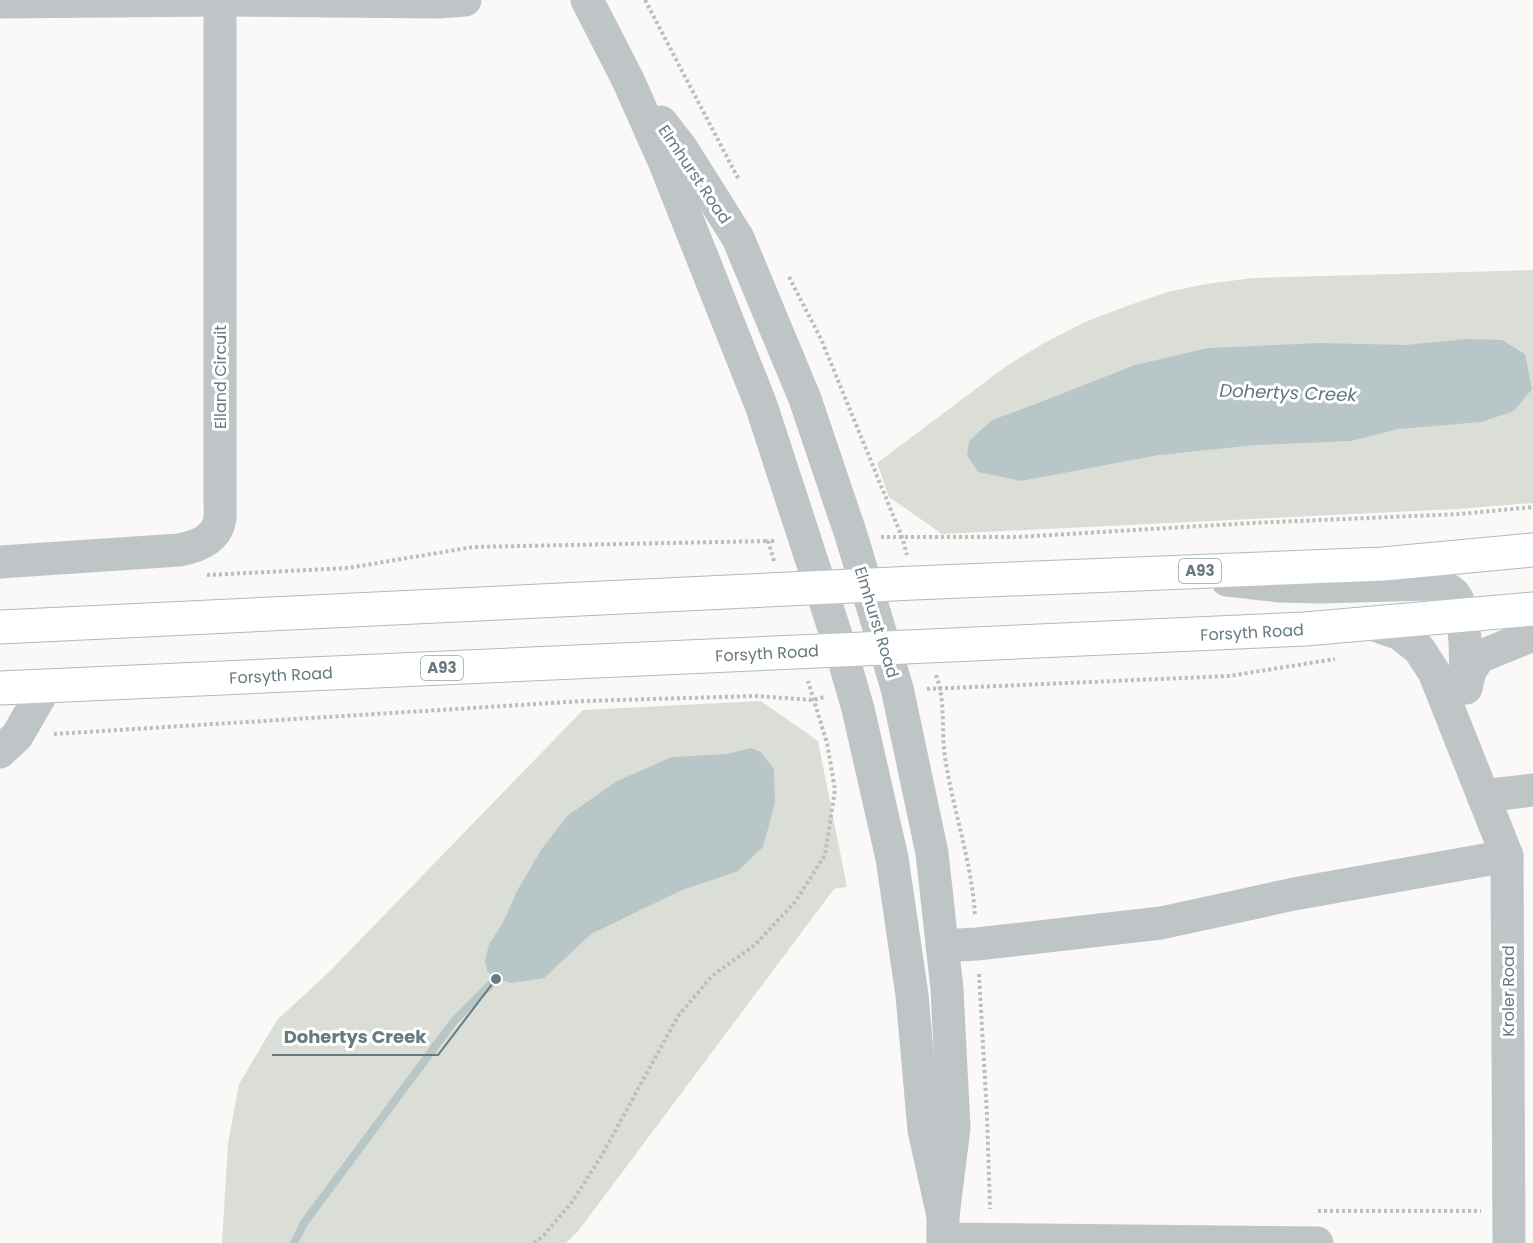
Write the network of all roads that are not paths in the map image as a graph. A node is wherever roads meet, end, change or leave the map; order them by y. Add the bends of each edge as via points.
1 (220, 0) edge
2 (465, 0) edge
3 (587, 0) edge
4 (0, 2) edge
5 (628, 80) junction
6 (1533, 550) edge
7 (0, 562) edge
8 (1157, 573) junction
9 (866, 586) junction
10 (821, 588) junction
11 (1533, 609) edge
12 (1464, 616) junction
13 (1371, 624) junction
14 (0, 627) edge
15 (1533, 635) edge
16 (884, 648) junction
17 (841, 650) junction
18 (46, 686) junction
19 (1466, 687) junction
20 (0, 688) edge
21 (8, 744) edge
22 (1464, 747) junction
23 (1533, 790) edge
24 (1483, 796) junction
25 (1507, 856) junction
26 (942, 946) junction
27 (1520, 992) edge
28 (1521, 1110) edge
29 (943, 1233) edge
30 (1317, 1243) edge
31 (1509, 1243) edge

1 - 2 street
1 - 4 street
1 - 7 street, Elland Circuit via 219,525 208,540 179,550
3 - 5 street, Elmhurst Road
5 - 9 street, Elmhurst Road via 682,149 738,237 805,399
5 - 10 street, Elmhurst Road via 761,405
6 - 8 highway, A93 via 1383,564
8 - 9 highway, A93
8 - 12 street via 1279,586 1443,586 1456,595
9 - 10 highway, A93
9 - 16 street, Elmhurst Road
10 - 14 highway, A93
10 - 17 street, Elmhurst Road
11 - 12 highway, Forsyth Road / A93
12 - 13 highway, Forsyth Road / A93
12 - 19 street
13 - 16 highway, Forsyth Road / A93
13 - 22 street, Kroler Road via 1400,634 1419,649 1434,672
15 - 19 street via 1479,657
16 - 17 highway, Forsyth Road / A93
16 - 26 street, Elmhurst Road via 897,688 932,853
17 - 18 highway, Forsyth Road / A93
17 - 29 street, Elmhurst Road via 892,858 912,995 924,1130
18 - 20 highway, Forsyth Road / A93
18 - 21 street
19 - 22 street
22 - 24 street, Kroler Road
23 - 24 street
24 - 25 street, Kroler Road
25 - 26 street via 1294,894 1161,923
25 - 27 street, Kroler Road
26 - 29 street, Elmhurst Road via 954,1128
27 - 28 street, Kroler Road
28 - 31 street, Kroler Road
29 - 30 street

